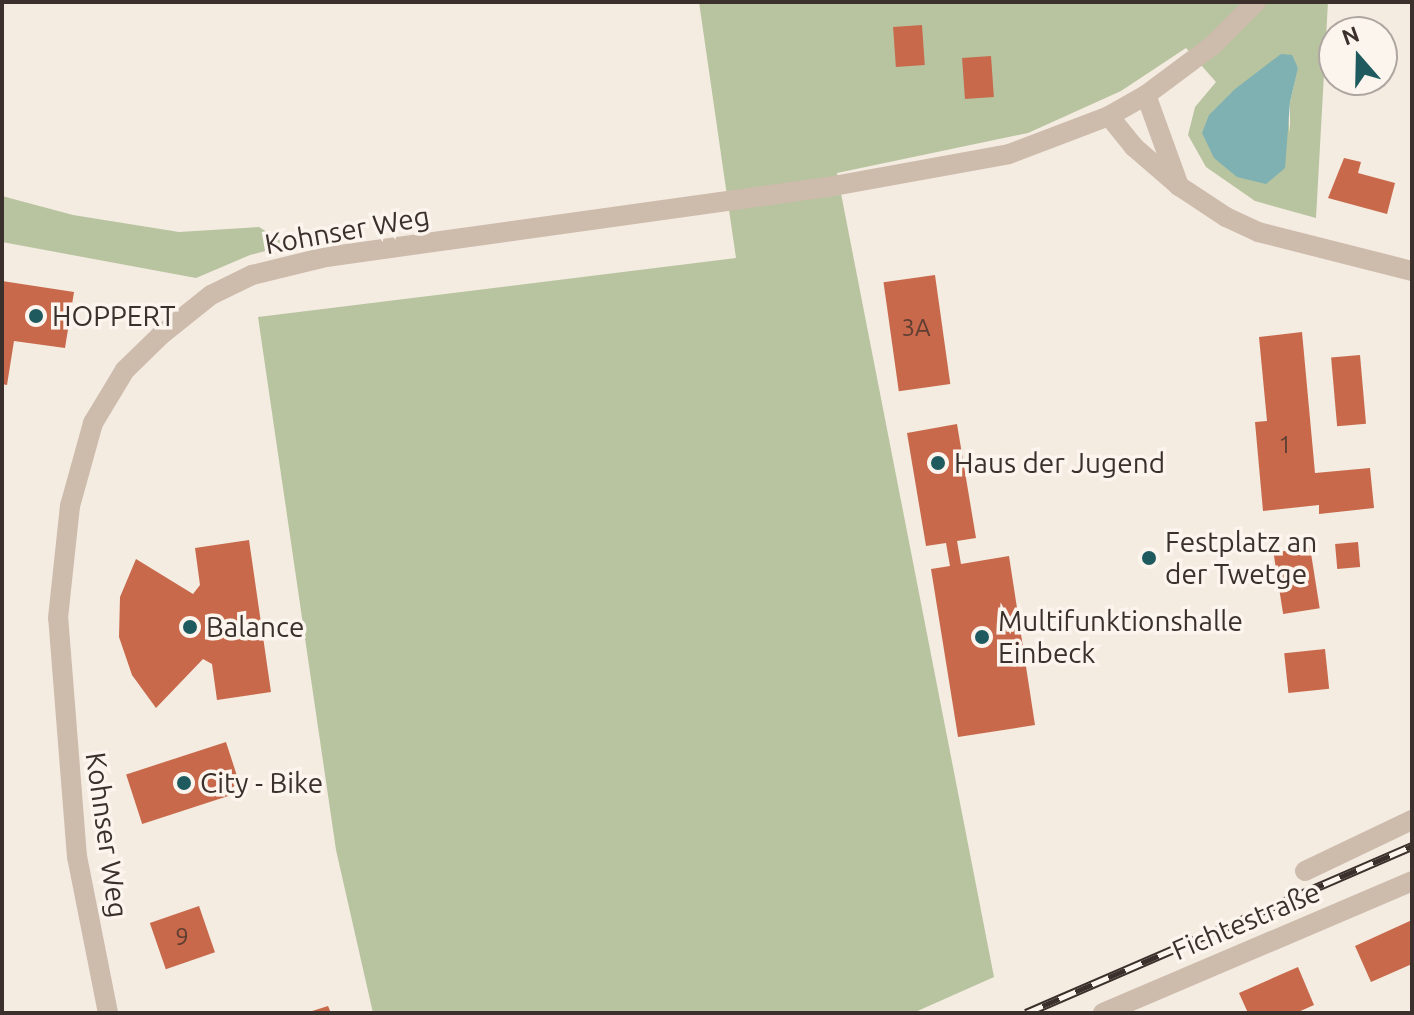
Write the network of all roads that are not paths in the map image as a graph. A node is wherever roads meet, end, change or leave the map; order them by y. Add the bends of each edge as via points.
1 (1256, 2) edge
2 (1146, 95) junction
3 (1109, 116) junction
4 (1179, 186) junction
5 (1412, 271) edge
6 (1412, 820) edge
7 (1305, 871) dead end
8 (1412, 881) edge
9 (108, 1013) edge
10 (1103, 1013) edge

1 - 2 street, Kohnser Weg via 1213,45
2 - 3 street, Kohnser Weg
2 - 4 street
3 - 4 street via 1134,147
3 - 9 street, Kohnser Weg via 1009,154 949,167 326,257 252,275 211,295 161,335 125,370 93,423 70,506 58,618 77,857
4 - 5 street via 1258,232
6 - 7 street
8 - 10 street, Fichtestraße

